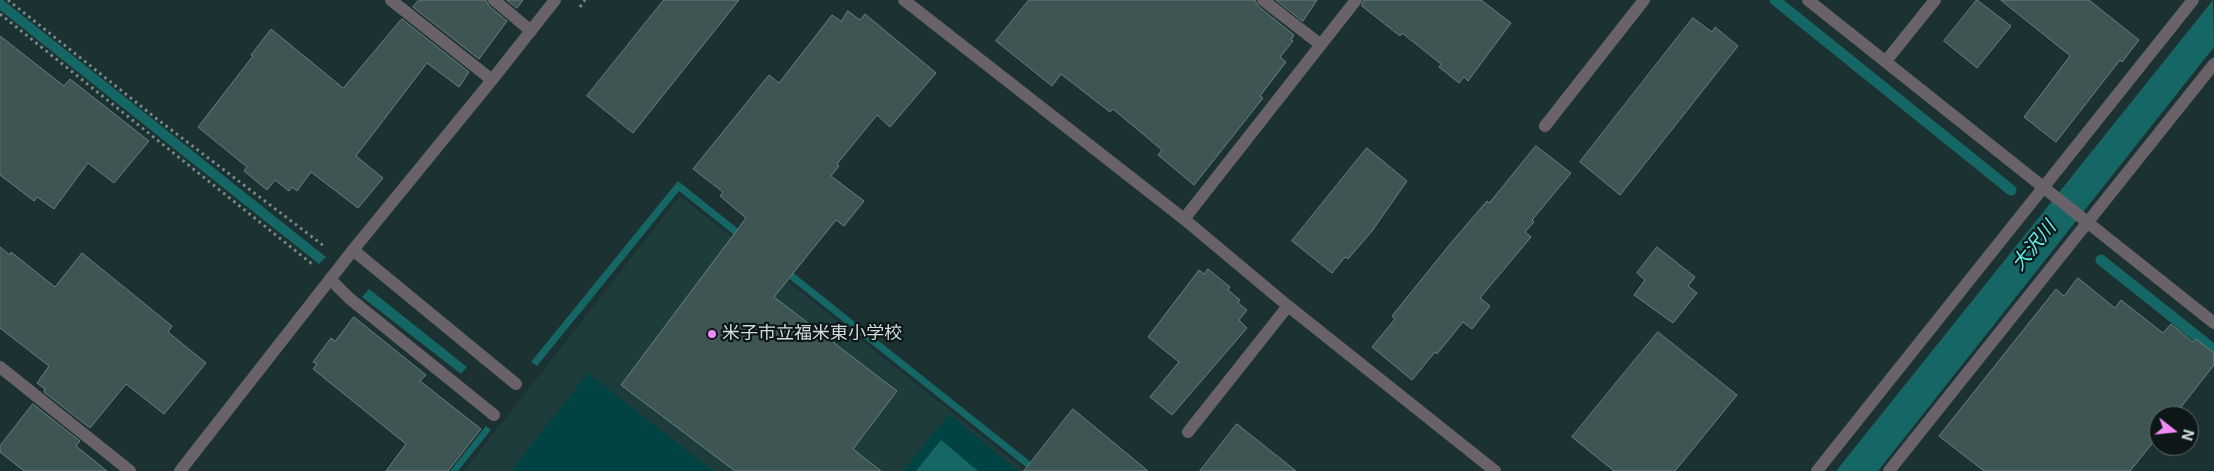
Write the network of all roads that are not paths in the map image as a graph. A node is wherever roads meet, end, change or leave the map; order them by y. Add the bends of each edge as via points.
1 (391, 0) edge
2 (494, 0) edge
3 (554, 0) edge
4 (904, 0) edge
5 (1263, 0) edge
6 (1356, 0) edge
7 (1644, 0) edge
8 (1808, 0) edge
9 (1935, 0) edge
10 (2193, 0) edge
11 (531, 31) junction
12 (1321, 45) junction
13 (1886, 61) junction
14 (2214, 64) edge
15 (492, 80) junction
16 (1545, 126) dead end
17 (2047, 190) junction
18 (1184, 219) junction
19 (2086, 220) junction
20 (349, 255) junction
21 (330, 279) junction
22 (1288, 306) junction
23 (2214, 323) edge
24 (0, 368) edge
25 (516, 384) dead end
26 (494, 414) dead end
27 (1188, 432) dead end
28 (130, 471) edge
29 (180, 471) edge
30 (1495, 471) edge
31 (1816, 471) edge
32 (1889, 471) edge

1 - 15 street
2 - 11 street
3 - 11 street
4 - 18 street
5 - 12 street
6 - 12 street
7 - 16 street
8 - 13 street
9 - 13 street
10 - 17 street
11 - 15 street
12 - 18 street
13 - 17 street
14 - 19 street
15 - 20 street
17 - 19 street
17 - 31 street
18 - 22 street
19 - 23 street
19 - 32 street
20 - 21 street
20 - 25 street
21 - 26 street via 349,298
21 - 29 street
22 - 27 street
22 - 30 street
24 - 28 street

